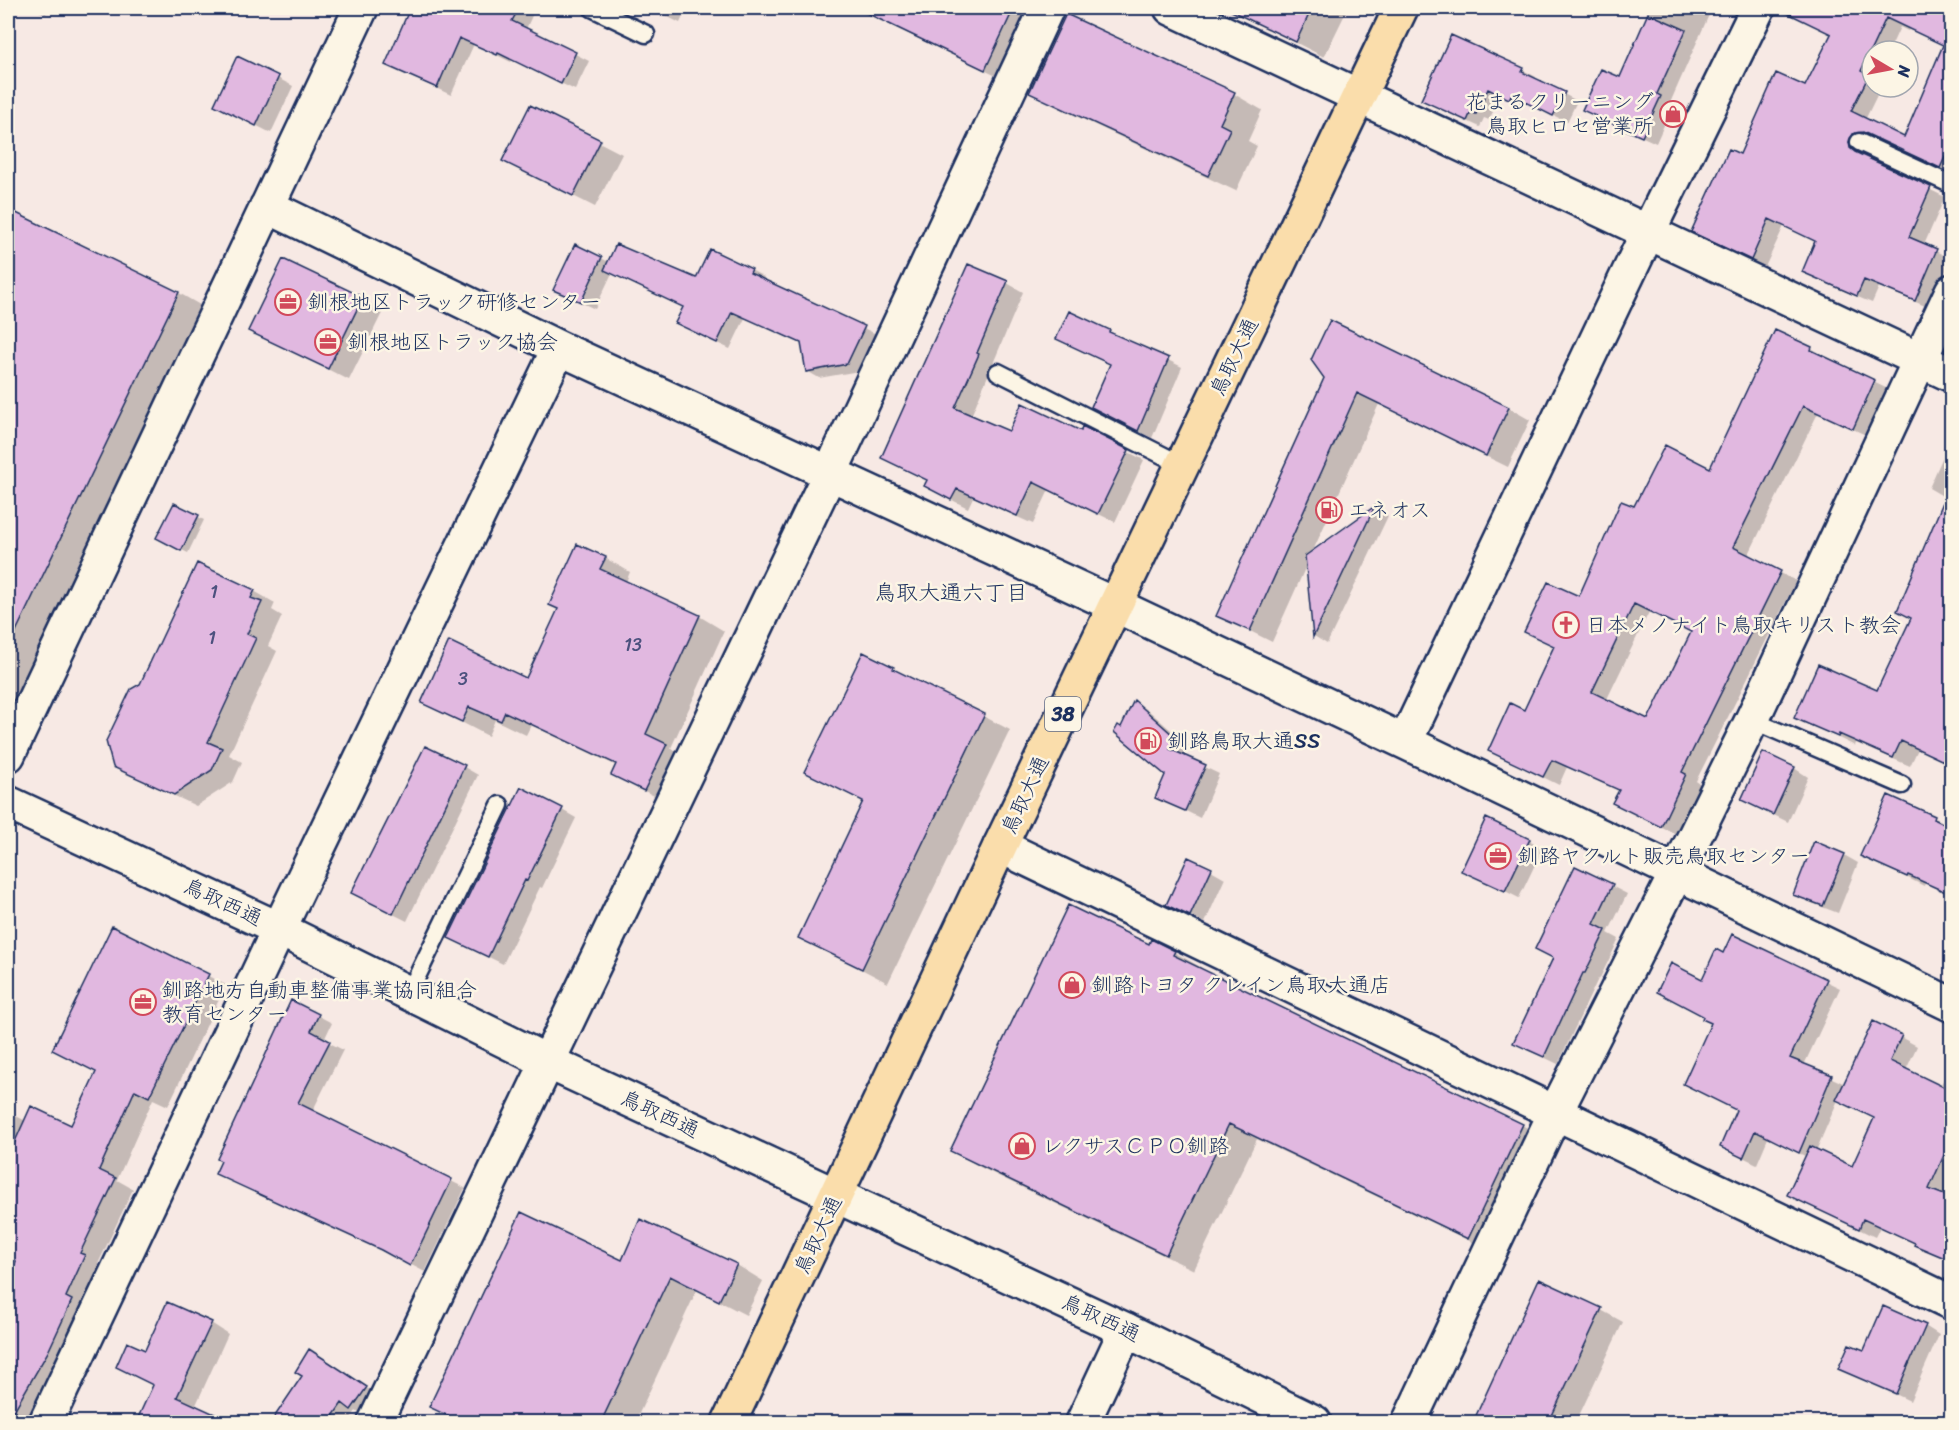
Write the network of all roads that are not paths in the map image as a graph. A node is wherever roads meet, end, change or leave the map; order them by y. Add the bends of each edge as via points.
1 (362, 8) edge
2 (592, 8) edge
3 (1047, 8) edge
4 (1171, 8) edge
5 (1401, 8) edge
6 (1758, 8) edge
7 (646, 34) dead end
8 (1359, 96) junction
9 (1859, 141) dead end
10 (1952, 185) edge
11 (267, 206) junction
12 (1648, 232) junction
13 (1952, 291) edge
14 (559, 348) junction
15 (1919, 360) junction
16 (998, 372) dead end
17 (1952, 375) edge
18 (1182, 465) junction
19 (830, 473) junction
20 (1115, 605) junction
21 (1752, 720) junction
22 (1405, 742) junction
23 (8, 755) edge
24 (1902, 785) dead end
25 (8, 803) edge
26 (500, 805) dead end
27 (1000, 846) junction
28 (1676, 874) junction
29 (279, 929) junction
30 (409, 993) junction
31 (1950, 999) edge
32 (548, 1062) junction
33 (1556, 1111) junction
34 (836, 1195) junction
35 (1952, 1303) edge
36 (1126, 1330) junction
37 (46, 1422) edge
38 (375, 1422) edge
39 (729, 1422) edge
40 (1083, 1422) edge
41 (1314, 1422) edge
42 (1409, 1422) edge

1 - 11 street
2 - 7 lane
3 - 19 street
4 - 8 street
5 - 8 highway, 鳥取大通 / 38
6 - 12 street
8 - 12 street
8 - 18 highway, 鳥取大通 / 38
9 - 10 lane
11 - 14 street
11 - 23 street
12 - 15 street
12 - 22 street
13 - 15 street
14 - 19 street
14 - 29 street
15 - 17 street
15 - 21 street
16 - 18 lane
18 - 20 highway, 鳥取大通 / 38
19 - 20 street
19 - 32 street
20 - 22 street
20 - 27 highway, 鳥取大通 / 38
21 - 24 lane
21 - 28 street
22 - 28 street
25 - 29 street, 鳥取西通
26 - 30 lane
27 - 33 street
27 - 34 highway, 鳥取大通 / 38
28 - 31 street
28 - 33 street
29 - 30 street, 鳥取西通
29 - 37 street
30 - 32 street, 鳥取西通
32 - 34 street, 鳥取西通
32 - 38 street
33 - 35 street
33 - 42 street
34 - 36 street, 鳥取西通
34 - 39 highway, 鳥取大通 / 38
36 - 40 street
36 - 41 street, 鳥取西通

